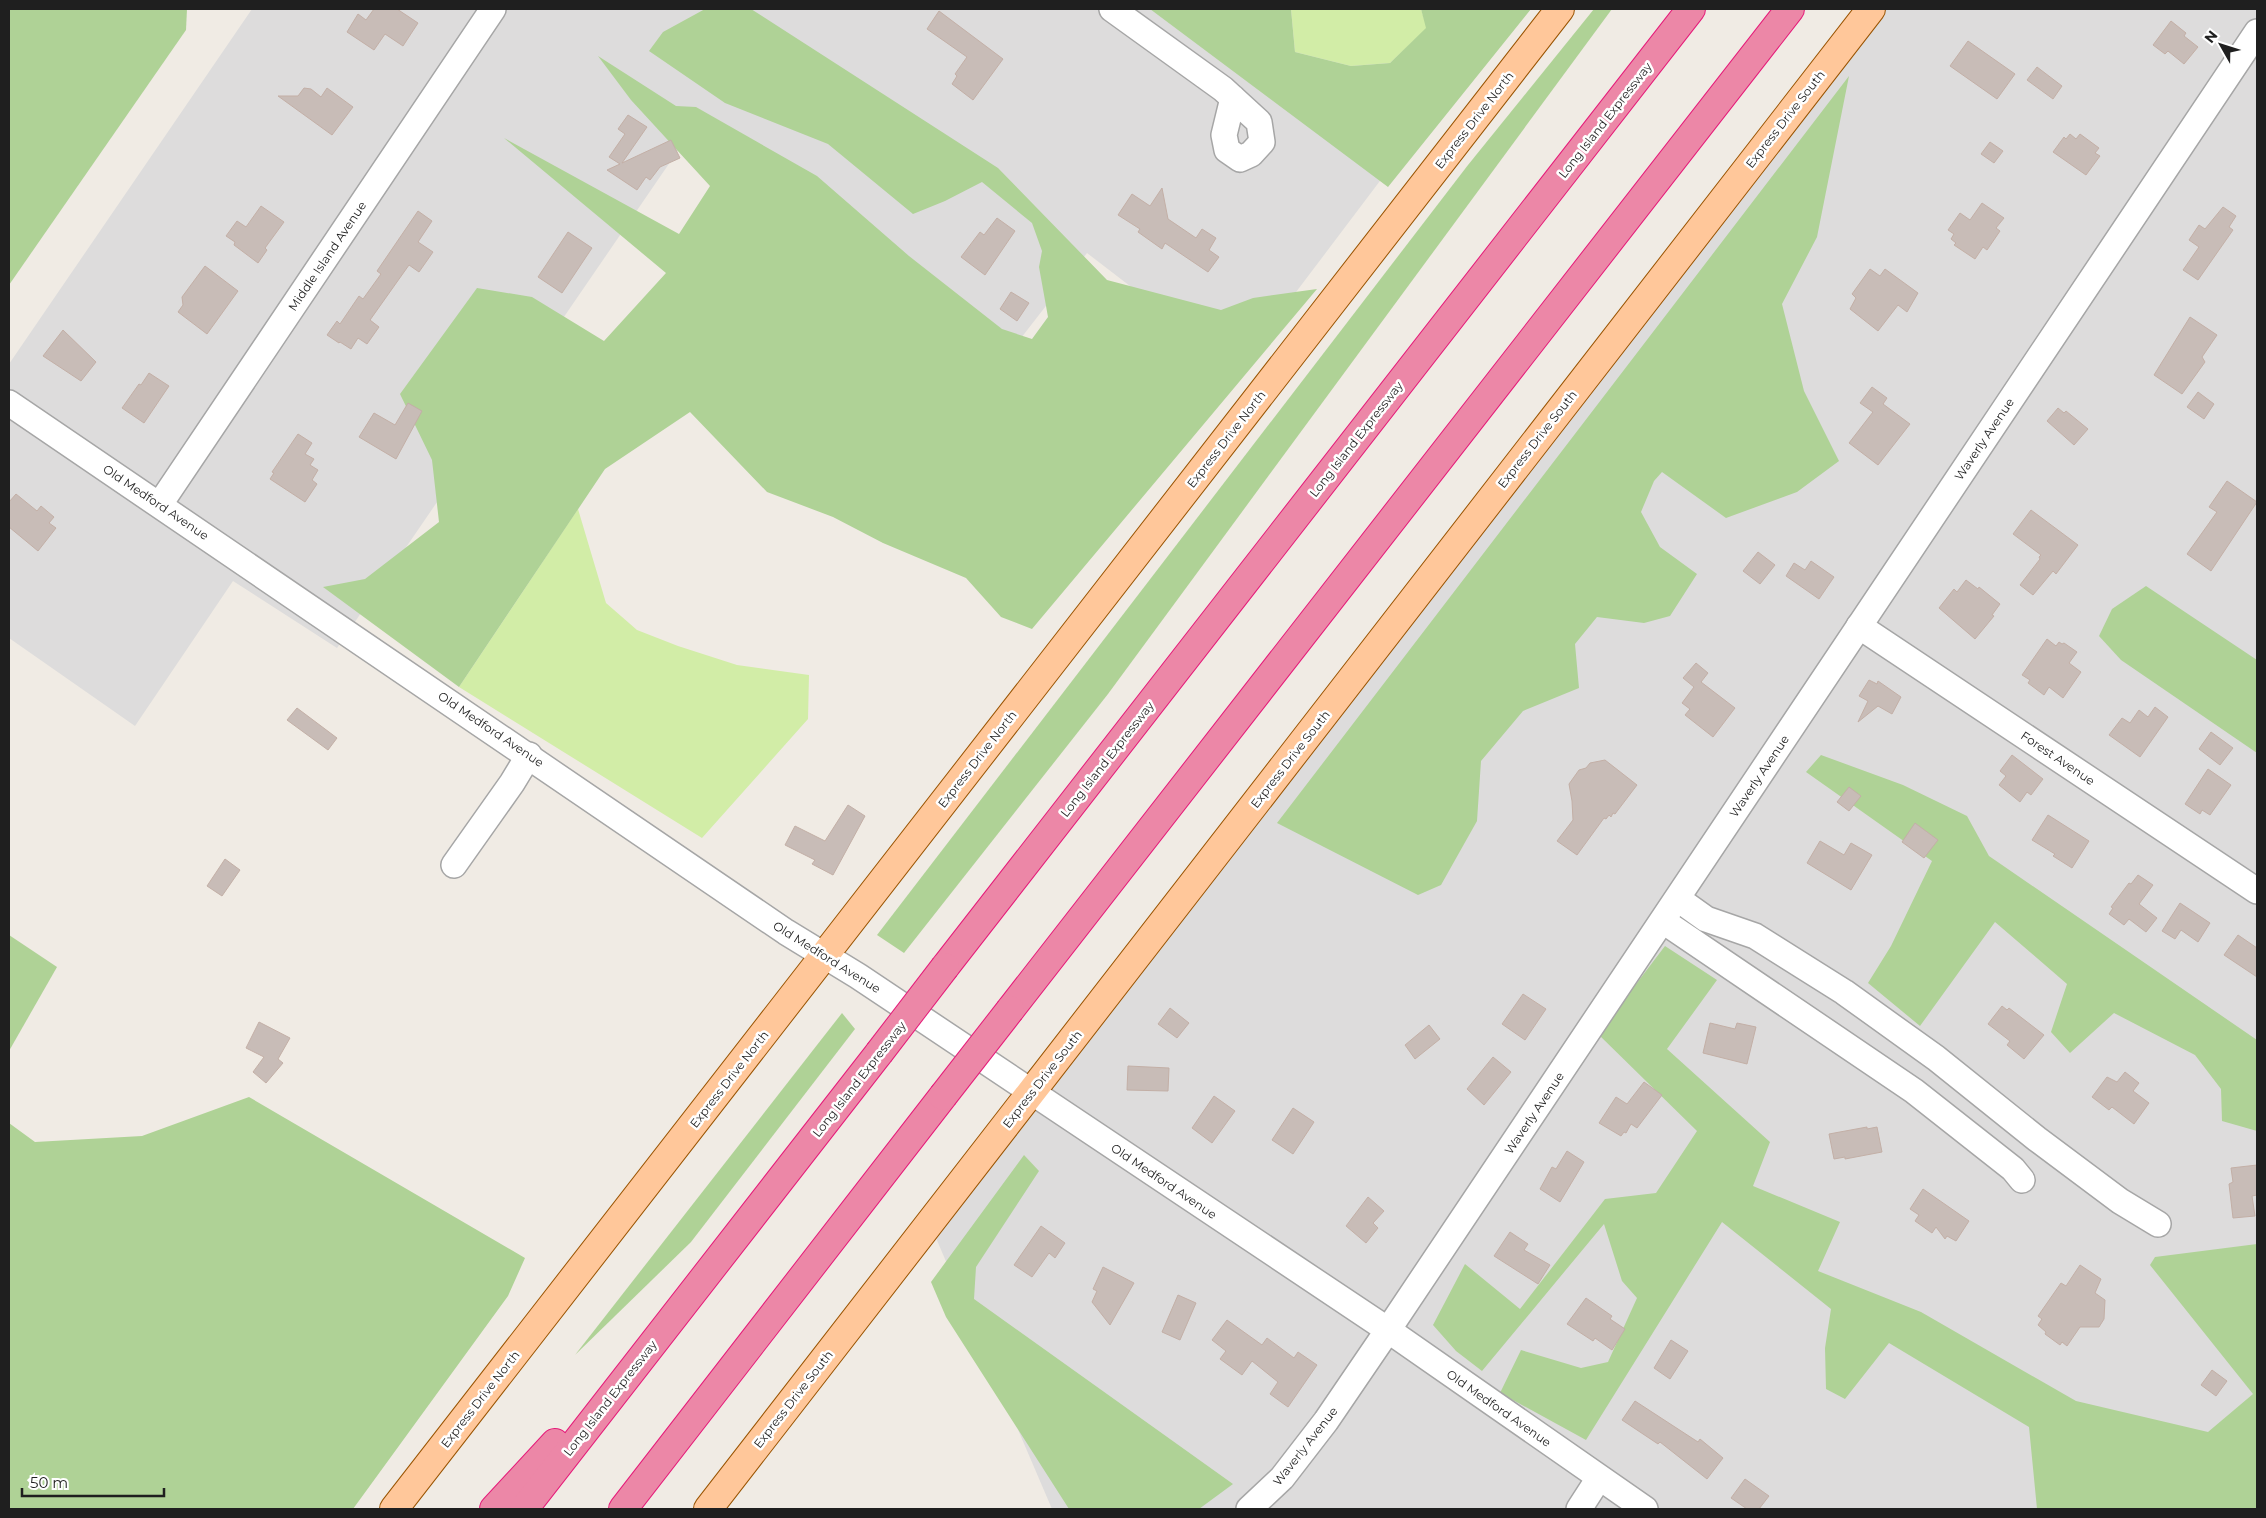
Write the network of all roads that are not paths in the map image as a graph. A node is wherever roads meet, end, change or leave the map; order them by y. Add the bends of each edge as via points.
1 (493, 9) edge
2 (1112, 9) edge
3 (1560, 9) edge
4 (1691, 9) edge
5 (1790, 9) edge
6 (1870, 9) edge
7 (2257, 32) edge
8 (1233, 98) dead end
9 (9, 403) edge
10 (160, 504) junction
11 (1859, 626) junction
12 (529, 755) junction
13 (454, 865) dead end
14 (2257, 891) edge
15 (1678, 899) junction
16 (1663, 922) junction
17 (825, 955) junction
18 (1031, 1093) junction
19 (2022, 1180) dead end
20 (2158, 1224) dead end
21 (1388, 1330) junction
22 (660, 1334) junction
23 (1598, 1478) junction
24 (394, 1509) edge
25 (494, 1509) edge
26 (524, 1509) edge
27 (623, 1509) edge
28 (708, 1509) edge
29 (1249, 1509) edge
30 (1579, 1509) edge
31 (1646, 1509) edge

1 - 10 street, Middle Island Avenue
2 - 8 street
3 - 17 main road, Express Drive North
4 - 22 highway, Long Island Expressway, bridge
5 - 27 highway, bridge
6 - 18 main road, Express Drive South
7 - 11 street, Waverly Avenue
9 - 10 street, Old Medford Avenue
10 - 12 street, Old Medford Avenue
11 - 14 street, Forest Avenue
11 - 15 street, Waverly Avenue
12 - 13 street
12 - 17 street, Old Medford Avenue
15 - 16 street, Waverly Avenue
15 - 20 street via 1706,919 1756,936 1844,992 1936,1058 2036,1139 2120,1201
16 - 19 street via 1914,1091 2014,1169
16 - 21 street, Waverly Avenue
17 - 18 street, Old Medford Avenue
17 - 24 main road, Express Drive North
18 - 21 street, Old Medford Avenue
18 - 28 main road, Express Drive South
21 - 23 street, Old Medford Avenue
21 - 29 street, Waverly Avenue via 1326,1421 1282,1478
22 - 25 highway
22 - 26 highway, Long Island Expressway
23 - 30 street
23 - 31 street, Old Medford Avenue

